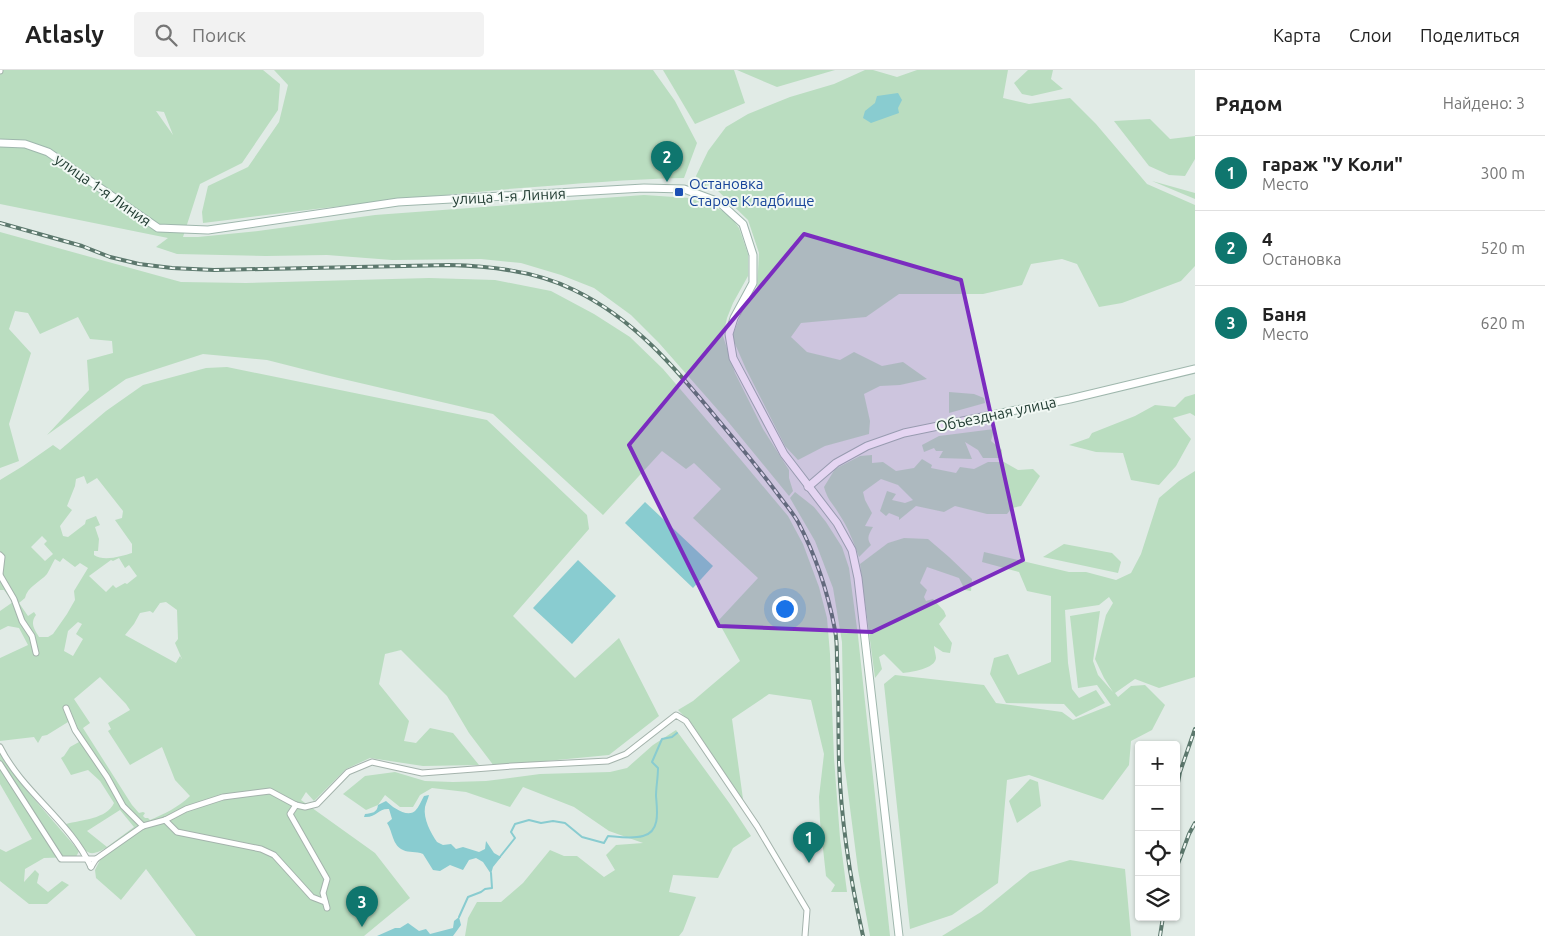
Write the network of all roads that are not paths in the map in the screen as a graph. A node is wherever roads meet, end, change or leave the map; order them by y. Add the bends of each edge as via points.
1 (0, 143) edge
2 (1195, 369) edge
3 (808, 487) junction
4 (0, 555) edge
5 (0, 574) edge
6 (36, 653) dead end
7 (66, 708) dead end
8 (0, 747) edge
9 (0, 764) edge
10 (296, 805) junction
11 (165, 820) junction
12 (142, 826) junction
13 (86, 858) junction
14 (96, 859) junction
15 (805, 936) edge
16 (899, 936) edge

1 - 3 street, улица 1-я Линия via 25,144 48,152 158,228 208,230 398,202 644,188 684,189 719,202 743,224 754,255 753,283 729,334 733,358 784,454
2 - 3 street, Объездная улица via 904,434 867,446 836,462
3 - 16 street, улица 1-я Линия via 837,523 852,550 858,578
4 - 5 street
5 - 6 street via 32,636
7 - 12 street via 75,730 123,806
8 - 13 street via 22,780 64,826
9 - 13 street via 61,859
10 - 11 street via 270,792 244,794 186,809
10 - 11 street via 290,814 327,879 323,893 326,905 312,897 274,855 261,849 177,832
10 - 15 street via 317,804 348,772 372,762 422,773 608,761 626,754 676,715 686,721 757,826 807,910
11 - 12 street
12 - 14 street
13 - 14 street
13 - 14 street via 91,868

